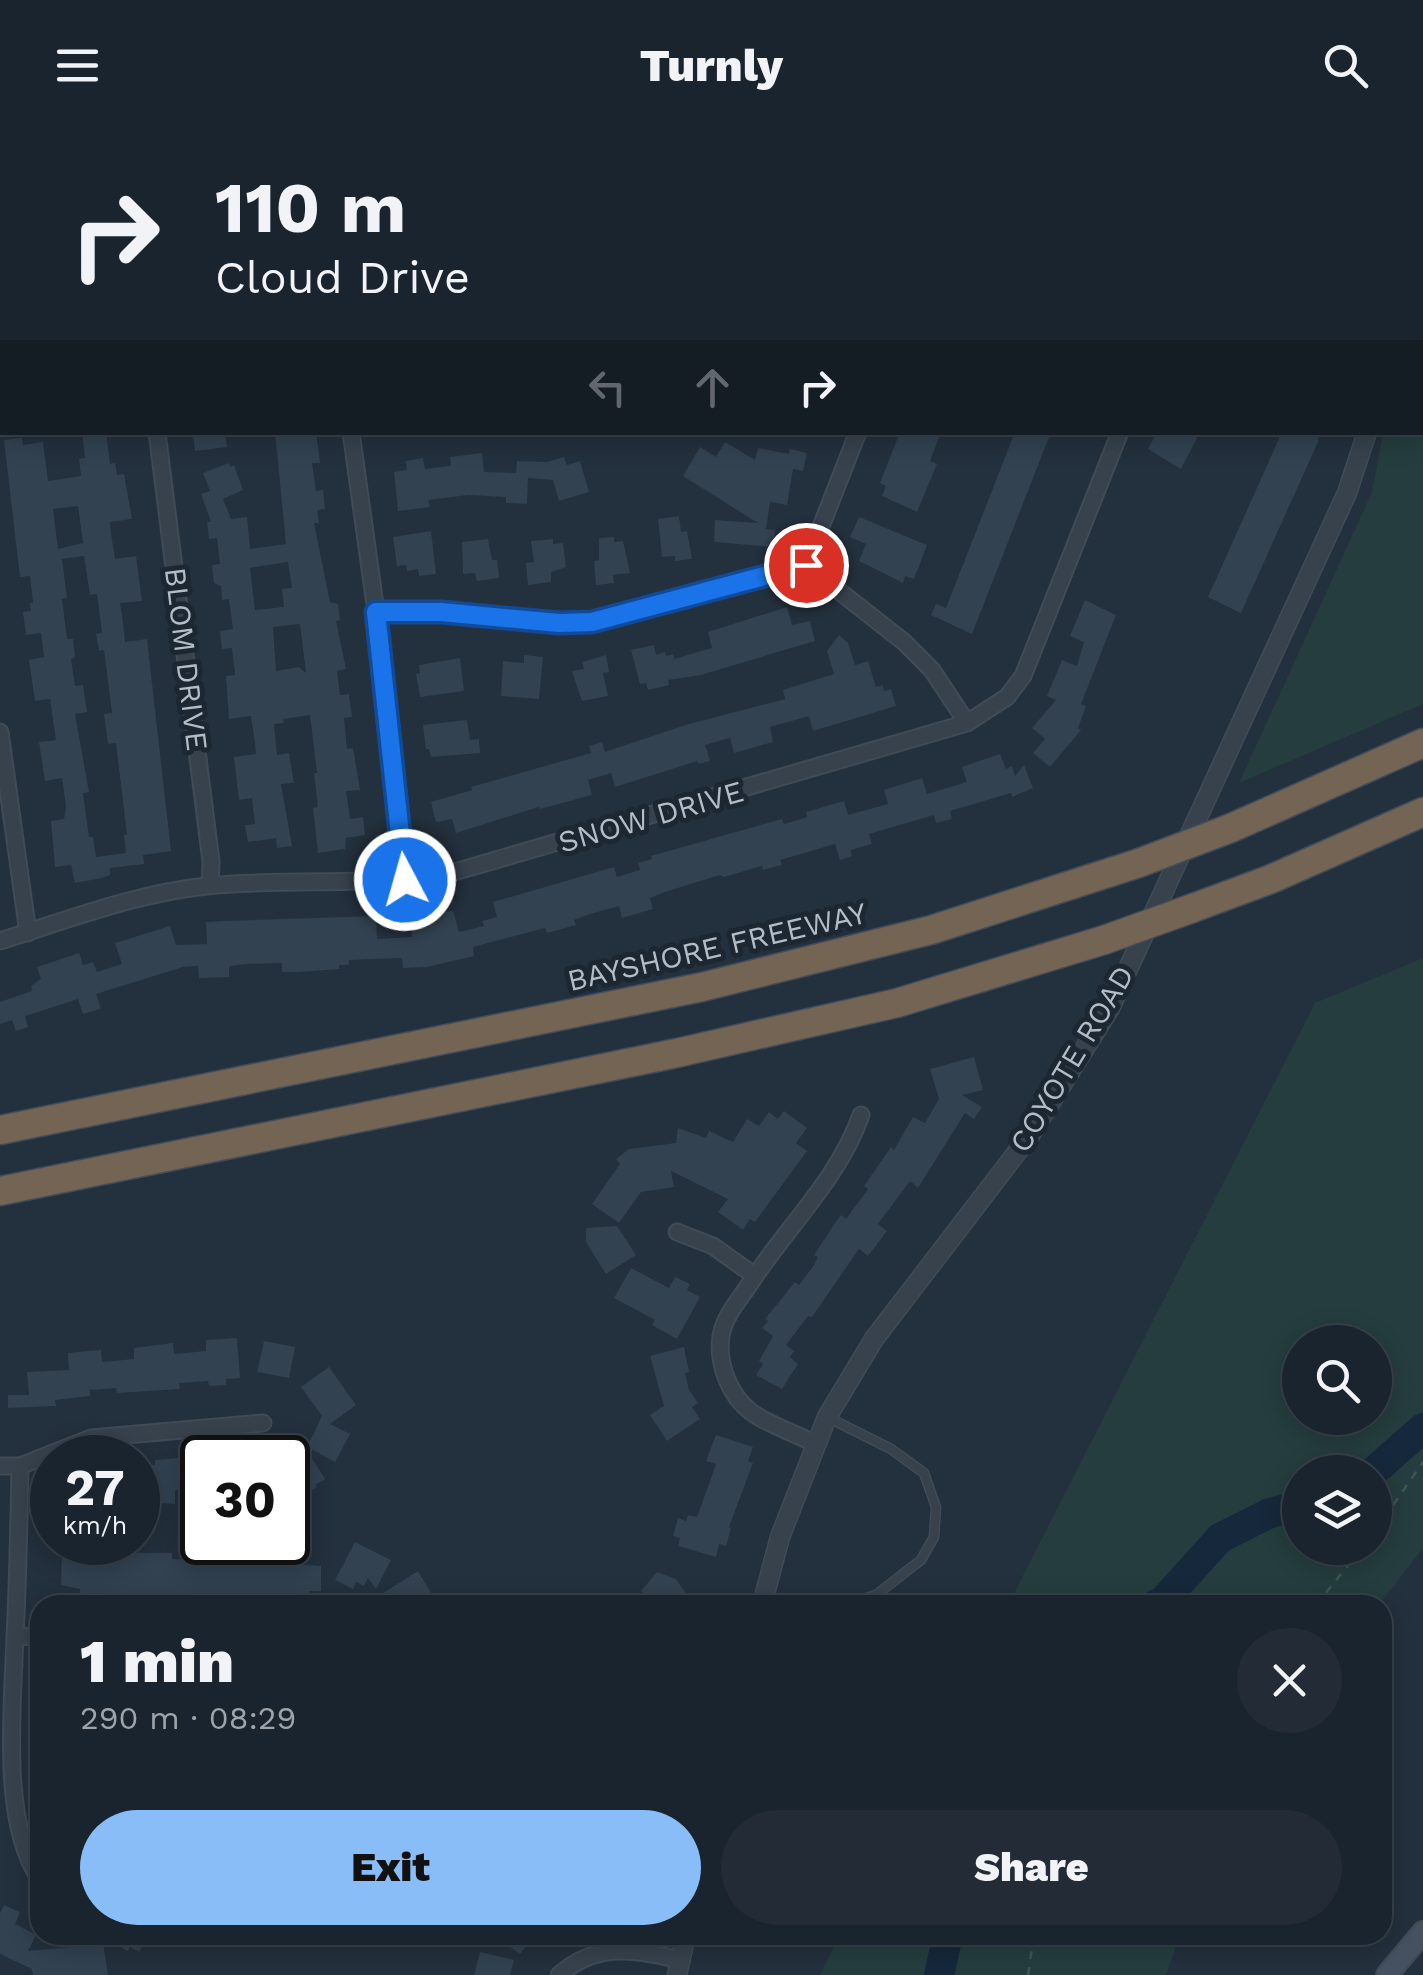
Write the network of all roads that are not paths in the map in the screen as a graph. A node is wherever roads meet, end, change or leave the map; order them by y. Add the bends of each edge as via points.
1 (157, 435) edge
2 (351, 435) edge
3 (857, 435) edge
4 (1119, 435) edge
5 (1365, 435) edge
6 (806, 565) junction
7 (376, 612) junction
8 (967, 723) junction
9 (0, 732) edge
10 (1423, 743) edge
11 (1423, 812) edge
12 (405, 880) junction
13 (210, 885) junction
14 (28, 932) junction
15 (0, 941) edge
16 (861, 1115) dead end
17 (0, 1130) edge
18 (0, 1191) edge
19 (677, 1232) dead end
20 (755, 1276) junction
21 (827, 1416) junction
22 (264, 1423) dead end
23 (814, 1443) junction
24 (0, 1466) edge
25 (20, 1466) junction
26 (765, 1595) edge
27 (876, 1595) edge
28 (16, 1636) junction
29 (30, 1637) edge
30 (5, 1742) edge
31 (30, 1862) edge
32 (1423, 1932) edge
33 (679, 1967) edge
34 (559, 1975) edge
35 (1387, 1975) edge

1 - 13 street, BLOM DRIVE
2 - 7 street
3 - 6 street
4 - 8 street, SNOW DRIVE via 1022,676 1008,697
5 - 21 street, COYOTE ROAD via 1347,494 1110,1008 1031,1134 874,1339
6 - 7 street via 592,622
6 - 8 street via 904,642
7 - 12 street
8 - 12 street, SNOW DRIVE via 480,866
9 - 14 street
10 - 17 highway, BAYSHORE FREEWAY, bridge via 1139,863 931,930 702,987
11 - 18 highway, bridge via 1193,908 914,998
12 - 13 street, SNOW DRIVE
13 - 14 street, SNOW DRIVE via 166,891
14 - 15 street, SNOW DRIVE
16 - 20 street via 850,1146
19 - 20 street via 713,1246
20 - 23 street via 728,1317 722,1364 751,1412
21 - 23 street, COYOTE ROAD
21 - 27 lane via 924,1473 936,1506 934,1537 921,1560
22 - 25 street via 92,1438
23 - 26 street, COYOTE ROAD
24 - 25 street
25 - 28 street
28 - 29 street
28 - 30 street
30 - 31 street
32 - 35 main road
33 - 34 street via 616,1949 578,1960

